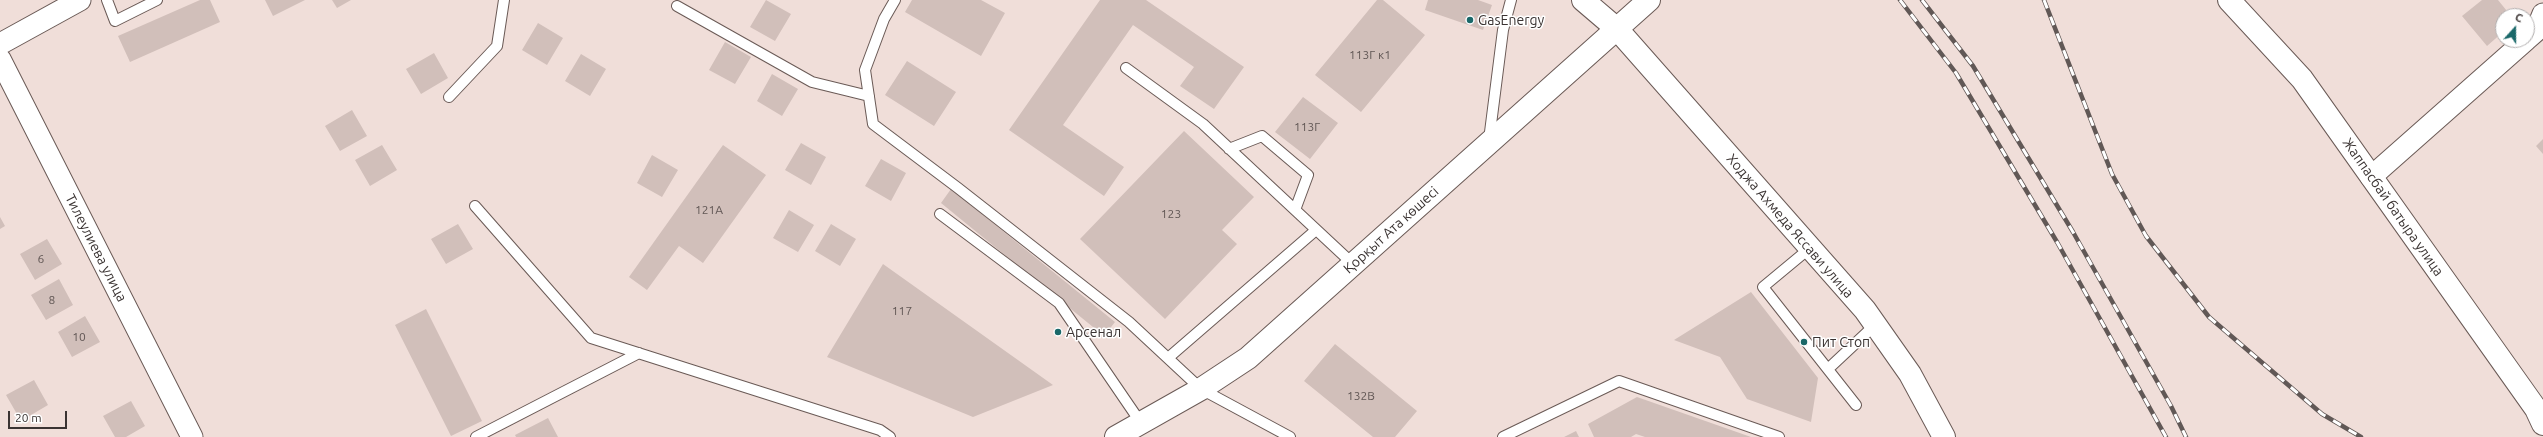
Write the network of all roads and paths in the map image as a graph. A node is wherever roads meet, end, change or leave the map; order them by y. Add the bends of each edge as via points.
1 (80, 0) edge
2 (107, 0) edge
3 (157, 0) edge
4 (504, 0) edge
5 (895, 0) edge
6 (1511, 0) edge
7 (1583, 0) edge
8 (1649, 0) edge
9 (2229, 0) edge
10 (677, 6) dead end
11 (2543, 14) edge
12 (1617, 29) junction
13 (2535, 32) edge
14 (0, 44) edge
15 (2517, 48) edge
16 (0, 59) edge
17 (1126, 68) dead end
18 (869, 96) junction
19 (449, 97) dead end
20 (1489, 143) junction
21 (1229, 149) junction
22 (2371, 177) junction
23 (475, 206) dead end
24 (1295, 210) junction
25 (940, 214) dead end
26 (1316, 230) junction
27 (1810, 248) junction
28 (1353, 264) junction
29 (1875, 325) junction
30 (639, 354) junction
31 (1168, 358) junction
32 (1828, 369) junction
33 (1201, 389) junction
34 (1856, 405) dead end
35 (1141, 423) junction
36 (2543, 424) edge
37 (192, 437) edge
38 (476, 437) edge
39 (890, 437) edge
40 (1116, 437) edge
41 (1290, 437) edge
42 (1504, 437) edge
43 (1779, 437) edge
44 (1944, 437) edge

1 - 14 street
2 - 3 lane via 115,20
4 - 19 lane via 497,46
5 - 18 lane via 884,19 865,70
6 - 20 lane via 1503,30
7 - 12 main road, Ходжа Ахмеда Яссави улица
8 - 12 main road, Қорқыт Ата көшесі
9 - 22 main road, Жаппасбай батыра улица via 2302,79
10 - 18 lane via 812,82
11 - 13 street
12 - 20 main road, Қорқыт Ата көшесі
12 - 27 main road, Ходжа Ахмеда Яссави улица
15 - 22 street
16 - 37 street, Тилеулиева улица
17 - 21 lane via 1203,124
18 - 31 lane via 873,124 1129,322
20 - 28 main road, Қорқыт Ата көшесі
21 - 24 lane
21 - 24 lane via 1262,136 1308,175
22 - 36 main road, Жаппасбай батыра улица via 2536,409
23 - 30 lane via 591,338
24 - 26 lane
25 - 35 lane via 1060,303
26 - 28 lane
26 - 31 lane
27 - 29 main road, Ходжа Ахмеда Яссави улица
27 - 32 lane via 1763,287
28 - 33 main road, Қорқыт Ата көшесі via 1248,358
29 - 32 lane
29 - 44 main road, Ходжа Ахмеда Яссави улица via 1910,374
30 - 38 lane
30 - 39 lane via 880,430
31 - 33 lane
32 - 34 lane
33 - 35 main road, Қорқыт Ата көшесі
33 - 41 lane
35 - 40 main road, Қорқыт Ата көшесі
42 - 43 lane via 1619,381

